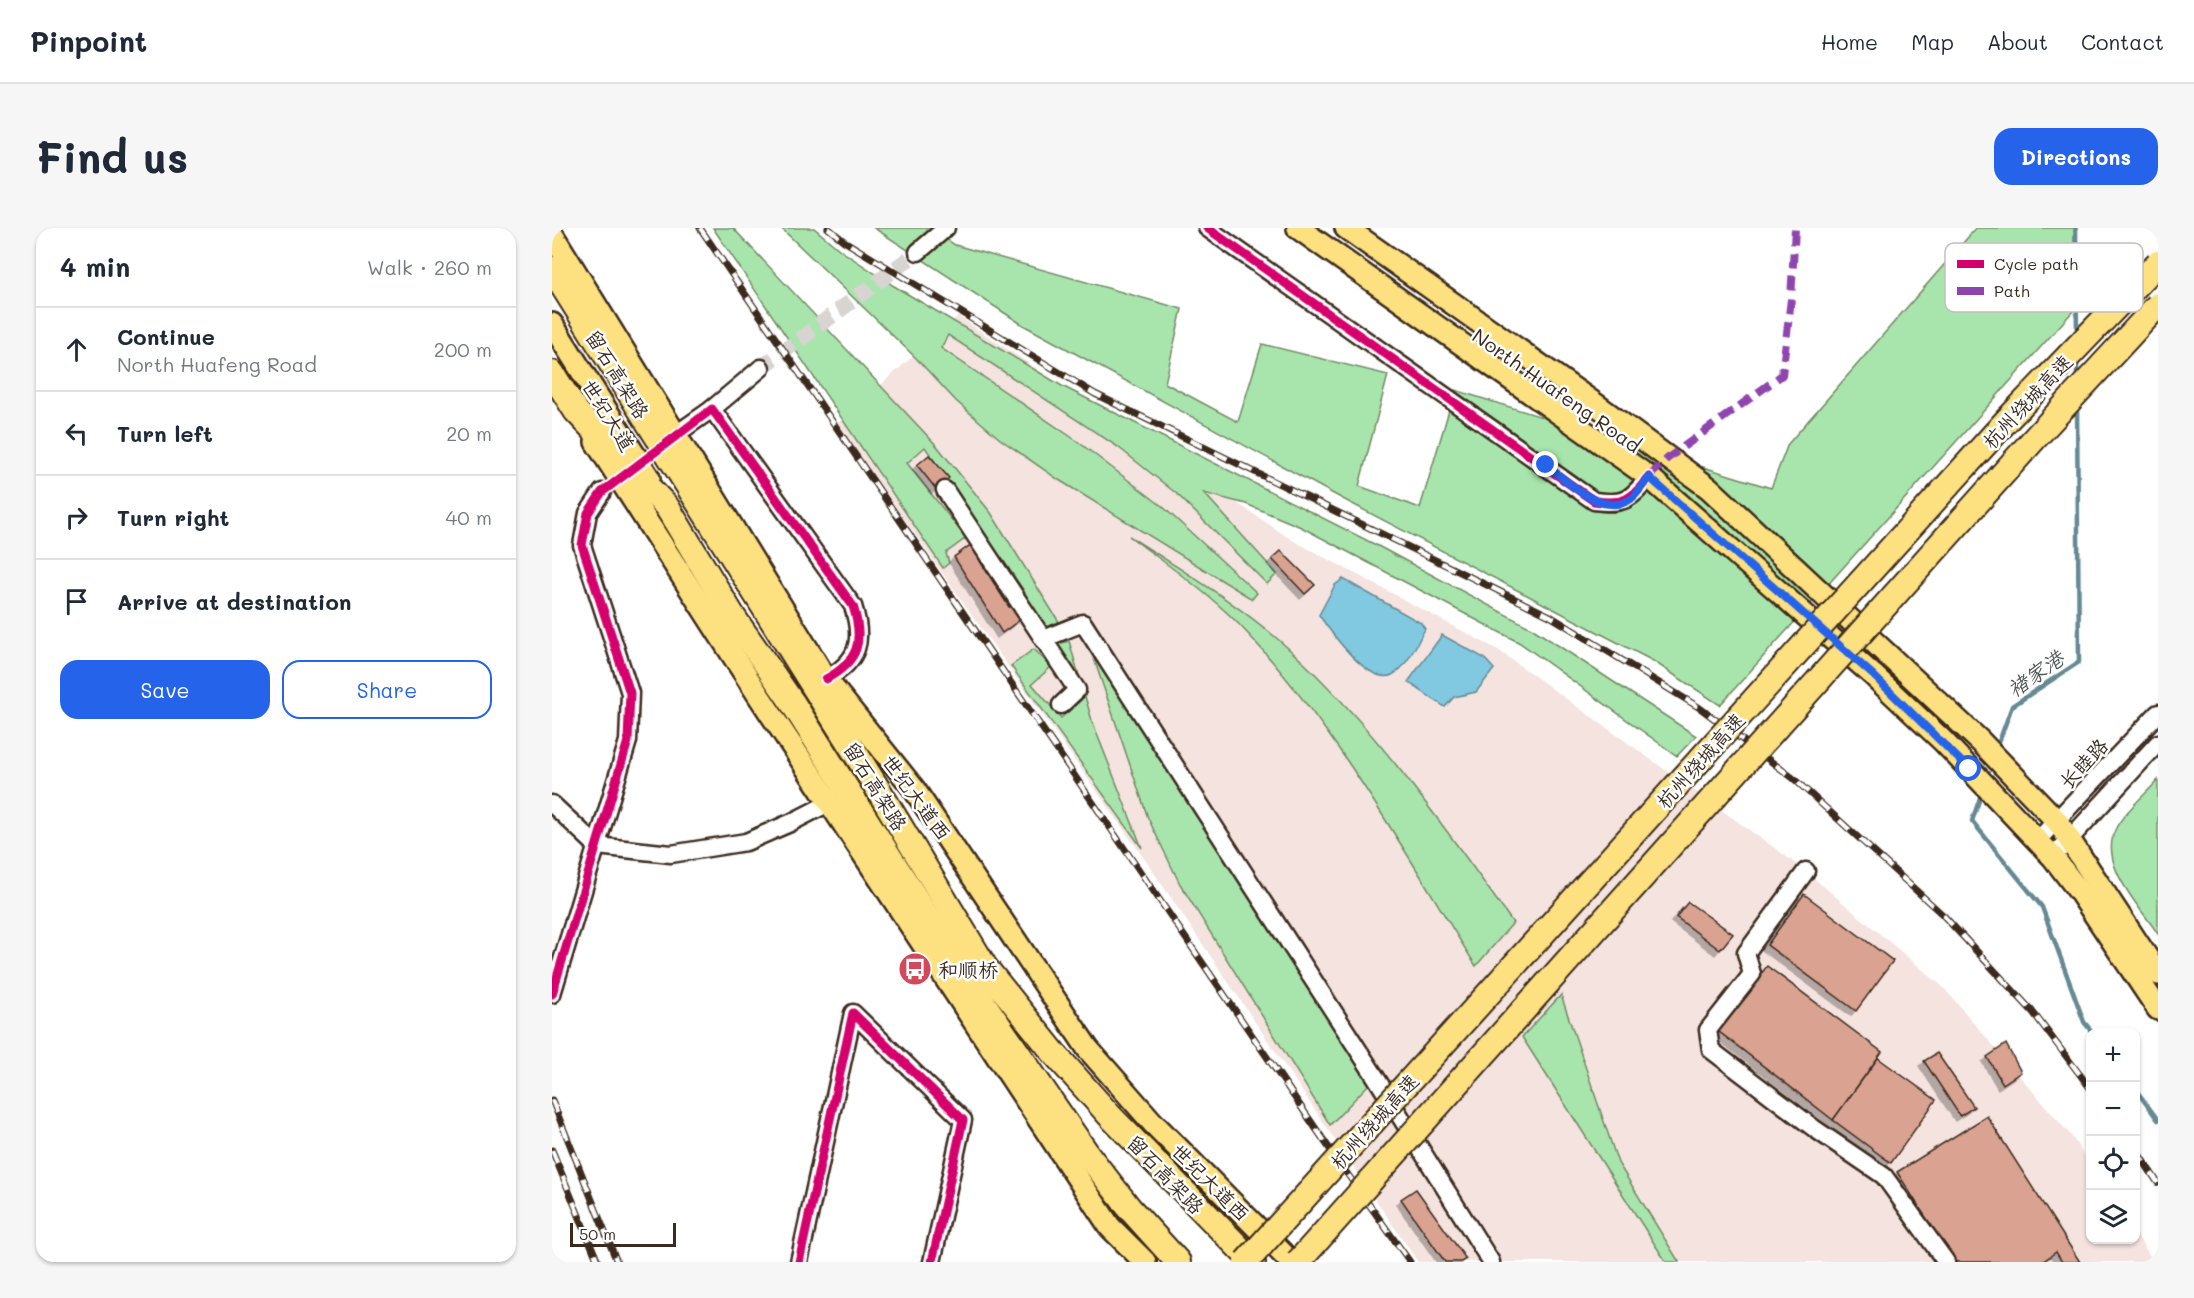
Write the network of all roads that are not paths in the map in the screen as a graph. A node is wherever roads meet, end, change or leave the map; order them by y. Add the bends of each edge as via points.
1 (946, 228) edge
2 (1207, 228) edge
3 (1298, 228) edge
4 (1346, 228) edge
5 (552, 234) edge
6 (918, 252) tunnel mouth
7 (2158, 263) edge
8 (552, 269) edge
9 (2143, 279) edge
10 (2158, 305) edge
11 (2111, 312) edge
12 (552, 324) edge
13 (761, 368) tunnel mouth
14 (552, 373) edge
15 (712, 409) junction
16 (576, 411) junction
17 (685, 428) tunnel mouth
18 (1649, 477) junction
19 (945, 490) dead end
20 (602, 492) tunnel mouth
21 (667, 507) junction
22 (1043, 639) junction
23 (826, 678) junction
24 (1061, 705) dead end
25 (2158, 712) edge
26 (2158, 743) edge
27 (829, 803) junction
28 (552, 804) edge
29 (2056, 821) junction
30 (2070, 840) junction
31 (2037, 841) junction
32 (597, 846) junction
33 (2053, 858) junction
34 (1806, 871) dead end
35 (2158, 974) edge
36 (552, 994) edge
37 (2158, 1009) edge
38 (1054, 1053) junction
39 (799, 1262) edge
40 (932, 1262) edge
41 (1145, 1262) edge
42 (1178, 1262) edge
43 (1246, 1262) edge
44 (1254, 1262) edge
45 (1291, 1262) edge
46 (1298, 1262) edge
47 (1491, 1262) edge
48 (1946, 1262) edge

1 - 6 street
2 - 18 street via 1594,501 1613,504 1631,498
3 - 18 main road, North Huafeng Road
4 - 29 main road, North Huafeng Road via 1708,488 1980,741
5 - 23 main road, 世纪大道西
7 - 9 highway, 杭州绕城高速, bridge
8 - 38 highway, 留石高架路 via 985,967
10 - 46 highway, 杭州绕城高速, bridge
11 - 43 highway, 杭州绕城高速, bridge via 2000,428
12 - 21 main road, 世纪大道
13 - 15 street
14 - 16 highway, 留石高架路
15 - 17 street
15 - 23 street via 853,606 860,628 856,650 846,668
16 - 21 highway, 留石高架路
16 - 27 main road
18 - 31 main road, North Huafeng Road via 1873,675
19 - 22 street
20 - 32 street via 588,513 582,544 630,693 628,741
21 - 42 highway, 留石高架路 via 962,972 1088,1155
22 - 24 street via 1077,690
22 - 47 street via 1083,623
23 - 38 highway
23 - 45 main road, 世纪大道西 via 914,789 1088,1049 1153,1124
25 - 29 street, 长睦路
26 - 30 street
27 - 32 street via 746,842 671,854
27 - 41 main road via 1110,1227
28 - 32 street
29 - 30 main road, North Huafeng Road
29 - 31 street, 长睦路
30 - 33 street
30 - 35 main road, North Huafeng Road
31 - 33 main road, North Huafeng Road
32 - 36 street
33 - 37 main road, North Huafeng Road
34 - 48 street via 1746,953 1752,974 1708,1030 1711,1050 1815,1130 1884,1176
38 - 44 highway, 留石高架路 via 1183,1193
39 - 40 street via 853,1013 963,1120

